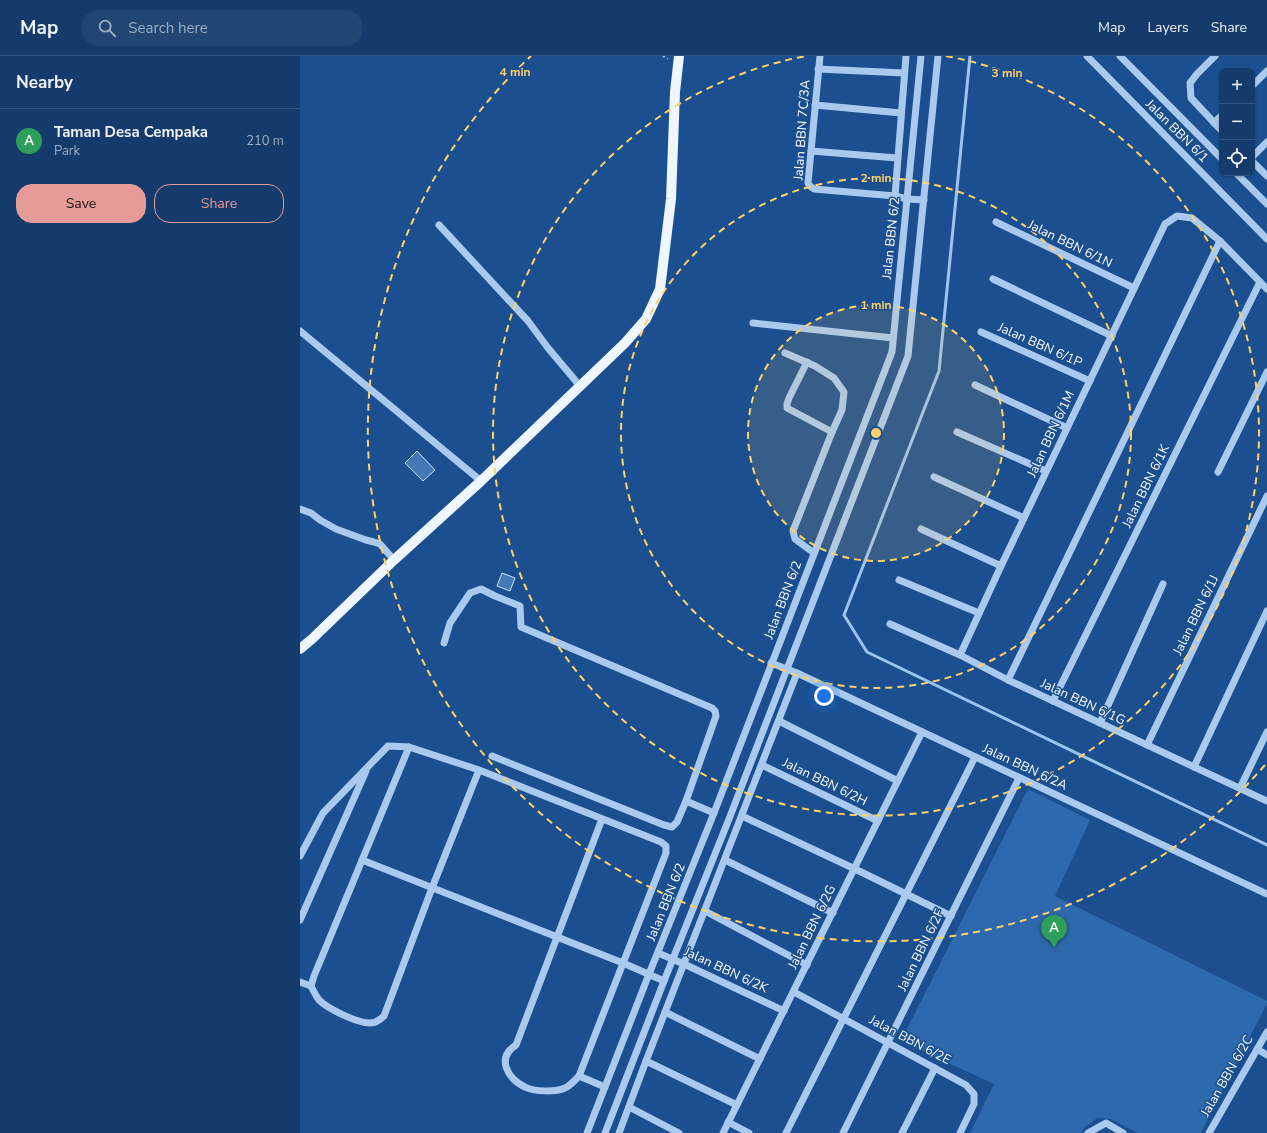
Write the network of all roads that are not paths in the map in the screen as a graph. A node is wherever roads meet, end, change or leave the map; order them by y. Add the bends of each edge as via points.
1 (679, 56) edge
2 (820, 56) edge
3 (906, 56) edge
4 (921, 56) edge
5 (938, 56) edge
6 (1087, 56) edge
7 (1120, 56) edge
8 (1216, 56) edge
9 (818, 69) junction
10 (1267, 71) edge
11 (904, 73) junction
12 (1255, 83) edge
13 (815, 105) junction
14 (902, 113) junction
15 (1219, 118) edge
16 (1214, 123) junction
17 (1219, 128) edge
18 (1267, 142) edge
19 (811, 151) junction
20 (1255, 153) edge
21 (1219, 156) edge
22 (897, 158) junction
23 (1255, 164) edge
24 (1239, 176) edge
25 (1267, 176) edge
26 (895, 196) junction
27 (907, 199) junction
28 (924, 200) junction
29 (1267, 204) edge
30 (996, 222) dead end
31 (440, 225) dead end
32 (1267, 239) edge
33 (1220, 241) junction
34 (993, 279) dead end
35 (1260, 282) junction
36 (1134, 288) junction
37 (1267, 289) edge
38 (753, 323) dead end
39 (300, 331) edge
40 (980, 332) dead end
41 (1112, 336) junction
42 (893, 338) junction
43 (785, 353) dead end
44 (808, 362) junction
45 (1267, 372) edge
46 (1090, 381) junction
47 (976, 385) dead end
48 (580, 386) junction
49 (1067, 428) junction
50 (832, 432) junction
51 (957, 432) dead end
52 (1046, 471) junction
53 (1218, 472) dead end
54 (934, 477) dead end
55 (481, 481) junction
56 (1267, 496) edge
57 (300, 509) edge
58 (1024, 518) junction
59 (921, 529) dead end
60 (814, 553) junction
61 (394, 560) junction
62 (1001, 566) junction
63 (899, 580) dead end
64 (1163, 584) dead end
65 (1267, 612) edge
66 (979, 613) junction
67 (890, 624) dead end
68 (444, 643) dead end
69 (300, 649) edge
70 (960, 655) junction
71 (771, 663) junction
72 (787, 669) junction
73 (797, 673) junction
74 (1008, 680) junction
75 (1053, 701) junction
76 (779, 721) junction
77 (1100, 723) junction
78 (922, 732) junction
79 (1267, 732) edge
80 (1147, 745) junction
81 (409, 747) junction
82 (492, 756) dead end
83 (975, 757) junction
84 (762, 765) junction
85 (368, 766) junction
86 (1194, 767) junction
87 (479, 770) junction
88 (1020, 778) junction
89 (898, 780) junction
90 (1240, 788) junction
91 (686, 801) junction
92 (1267, 801) edge
93 (714, 813) junction
94 (742, 816) junction
95 (602, 819) junction
96 (878, 820) junction
97 (300, 856) edge
98 (362, 860) junction
99 (725, 860) junction
100 (855, 869) junction
101 (432, 888) junction
102 (906, 894) junction
103 (1267, 894) edge
104 (705, 911) junction
105 (833, 913) junction
106 (951, 916) junction
107 (300, 920) edge
108 (558, 937) junction
109 (658, 953) junction
110 (673, 959) junction
111 (623, 963) junction
112 (684, 964) junction
113 (807, 965) junction
114 (649, 974) junction
115 (664, 981) junction
116 (300, 982) edge
117 (311, 986) junction
118 (794, 992) junction
119 (784, 1011) junction
120 (665, 1012) junction
121 (844, 1019) junction
122 (1267, 1032) edge
123 (888, 1043) junction
124 (1257, 1049) junction
125 (1267, 1055) edge
126 (760, 1059) junction
127 (646, 1061) junction
128 (935, 1068) junction
129 (579, 1076) junction
130 (605, 1087) junction
131 (737, 1105) junction
132 (629, 1107) junction
133 (728, 1122) junction
134 (587, 1133) edge
135 (605, 1133) edge
136 (619, 1133) edge
137 (679, 1133) edge
138 (723, 1133) edge
139 (749, 1133) edge
140 (786, 1133) edge
141 (843, 1133) edge
142 (902, 1133) edge
143 (960, 1133) edge
144 (1088, 1133) edge
145 (1123, 1133) edge
146 (1209, 1133) edge

1 - 48 main road via 671,199 660,289 646,319
2 - 9 street, Jalan BBN 7C/3A
3 - 11 street
4 - 27 street, Jalan BBN 6/2
5 - 28 street
6 - 32 street, Jalan BBN 6/1
7 - 21 street, Jalan BBN 6/1
8 - 16 street via 1190,83 1191,98
9 - 11 street
9 - 13 street, Jalan BBN 7C/3A
10 - 12 street
11 - 14 street
13 - 14 street
13 - 19 street, Jalan BBN 7C/3A
14 - 22 street
15 - 16 street
16 - 17 street
18 - 20 street
19 - 22 street
19 - 26 street, Jalan BBN 7C/3A via 808,183 814,189
22 - 26 street
23 - 25 street
24 - 29 street
26 - 27 street, Jalan BBN 7C/3A
27 - 28 street, Jalan BBN 7C/3A
27 - 42 street, Jalan BBN 6/2
28 - 72 street via 908,356
30 - 36 street, Jalan BBN 6/1N
31 - 48 street via 528,321
33 - 35 street
33 - 36 street, Jalan BBN 6/1M via 1192,218 1177,216 1165,224
33 - 74 street
34 - 41 street
35 - 37 street
35 - 75 street, Jalan BBN 6/1K
36 - 41 street, Jalan BBN 6/1M
38 - 42 street
39 - 55 street
40 - 46 street, Jalan BBN 6/1P
41 - 46 street, Jalan BBN 6/1M
42 - 60 street, Jalan BBN 6/2 via 892,352
43 - 44 street
44 - 50 street via 834,378 844,392 842,410
44 - 50 street via 789,398 787,408
45 - 53 street
46 - 49 street, Jalan BBN 6/1M
47 - 49 street
48 - 55 main road
49 - 52 street, Jalan BBN 6/1M
50 - 60 street via 793,530 795,539
51 - 52 street
52 - 58 street, Jalan BBN 6/1M
54 - 58 street
55 - 61 main road
56 - 80 street, Jalan BBN 6/1J
57 - 61 street via 336,529 380,544
58 - 62 street, Jalan BBN 6/1M
59 - 62 street
60 - 71 street, Jalan BBN 6/2
61 - 69 main road
62 - 66 street, Jalan BBN 6/1M
63 - 66 street
64 - 77 street
65 - 86 street
66 - 70 street, Jalan BBN 6/1M
67 - 70 street, Jalan BBN 6/1G
68 - 91 street via 450,622 470,593 482,589 520,606 521,627 712,708 716,716
70 - 74 street, Jalan BBN 6/1G
71 - 72 street, Jalan BBN 6/2A
71 - 93 street, Jalan BBN 6/2
72 - 73 street, Jalan BBN 6/2A
72 - 110 street
73 - 76 street
73 - 78 street, Jalan BBN 6/2A
74 - 75 street, Jalan BBN 6/1G
75 - 77 street, Jalan BBN 6/1G
76 - 84 street
76 - 89 street
77 - 80 street, Jalan BBN 6/1G
78 - 83 street, Jalan BBN 6/2A
78 - 89 street, Jalan BBN 6/2G
79 - 90 street
80 - 86 street, Jalan BBN 6/1G
81 - 85 street via 388,746
81 - 87 street
81 - 98 street
82 - 91 street via 672,827 677,822
83 - 88 street, Jalan BBN 6/2A
83 - 102 street
84 - 94 street
84 - 96 street, Jalan BBN 6/2H
85 - 97 street via 323,813
85 - 107 street
86 - 90 street, Jalan BBN 6/1G
87 - 95 street
87 - 101 street
88 - 103 street, Jalan BBN 6/2A
88 - 106 street, Jalan BBN 6/2F
89 - 96 street, Jalan BBN 6/2G
90 - 92 street, Jalan BBN 6/1G
91 - 93 street
93 - 109 street, Jalan BBN 6/2
94 - 99 street
94 - 100 street
95 - 108 street
95 - 111 street via 662,842 666,846 666,853
96 - 100 street, Jalan BBN 6/2G
98 - 101 street
98 - 117 street
99 - 104 street
99 - 105 street
100 - 102 street
100 - 105 street, Jalan BBN 6/2G
101 - 108 street
101 - 117 street via 384,1016 378,1021 369,1023 339,1014 319,999
102 - 106 street
102 - 121 street
104 - 112 street
104 - 113 street
105 - 113 street, Jalan BBN 6/2G
106 - 123 street, Jalan BBN 6/2F
108 - 111 street
108 - 129 street via 516,1045 508,1051 505,1063 507,1072 525,1088 536,1090 565,1088
109 - 110 street, Jalan BBN 6/2K
109 - 114 street, Jalan BBN 6/2
110 - 112 street, Jalan BBN 6/2K
110 - 115 street
111 - 114 street
111 - 129 street
112 - 119 street, Jalan BBN 6/2K
112 - 120 street
113 - 118 street, Jalan BBN 6/2G
114 - 115 street
114 - 130 street, Jalan BBN 6/2
115 - 135 street
116 - 117 street
118 - 119 street, Jalan BBN 6/2G
118 - 121 street, Jalan BBN 6/2E
119 - 126 street, Jalan BBN 6/2G
120 - 126 street
120 - 127 street
121 - 123 street, Jalan BBN 6/2E
121 - 140 street
122 - 124 street, Jalan BBN 6/2C
123 - 128 street, Jalan BBN 6/2E
123 - 141 street, Jalan BBN 6/2F
124 - 125 street
124 - 146 street, Jalan BBN 6/2C
126 - 131 street, Jalan BBN 6/2G
127 - 131 street
127 - 132 street
128 - 142 street
128 - 143 street, Jalan BBN 6/2E via 966,1084 974,1094 974,1104
129 - 130 street
130 - 134 street, Jalan BBN 6/2
131 - 133 street, Jalan BBN 6/2G
132 - 136 street
132 - 137 street
133 - 138 street, Jalan BBN 6/2G
133 - 139 street
144 - 145 street via 1106,1123

